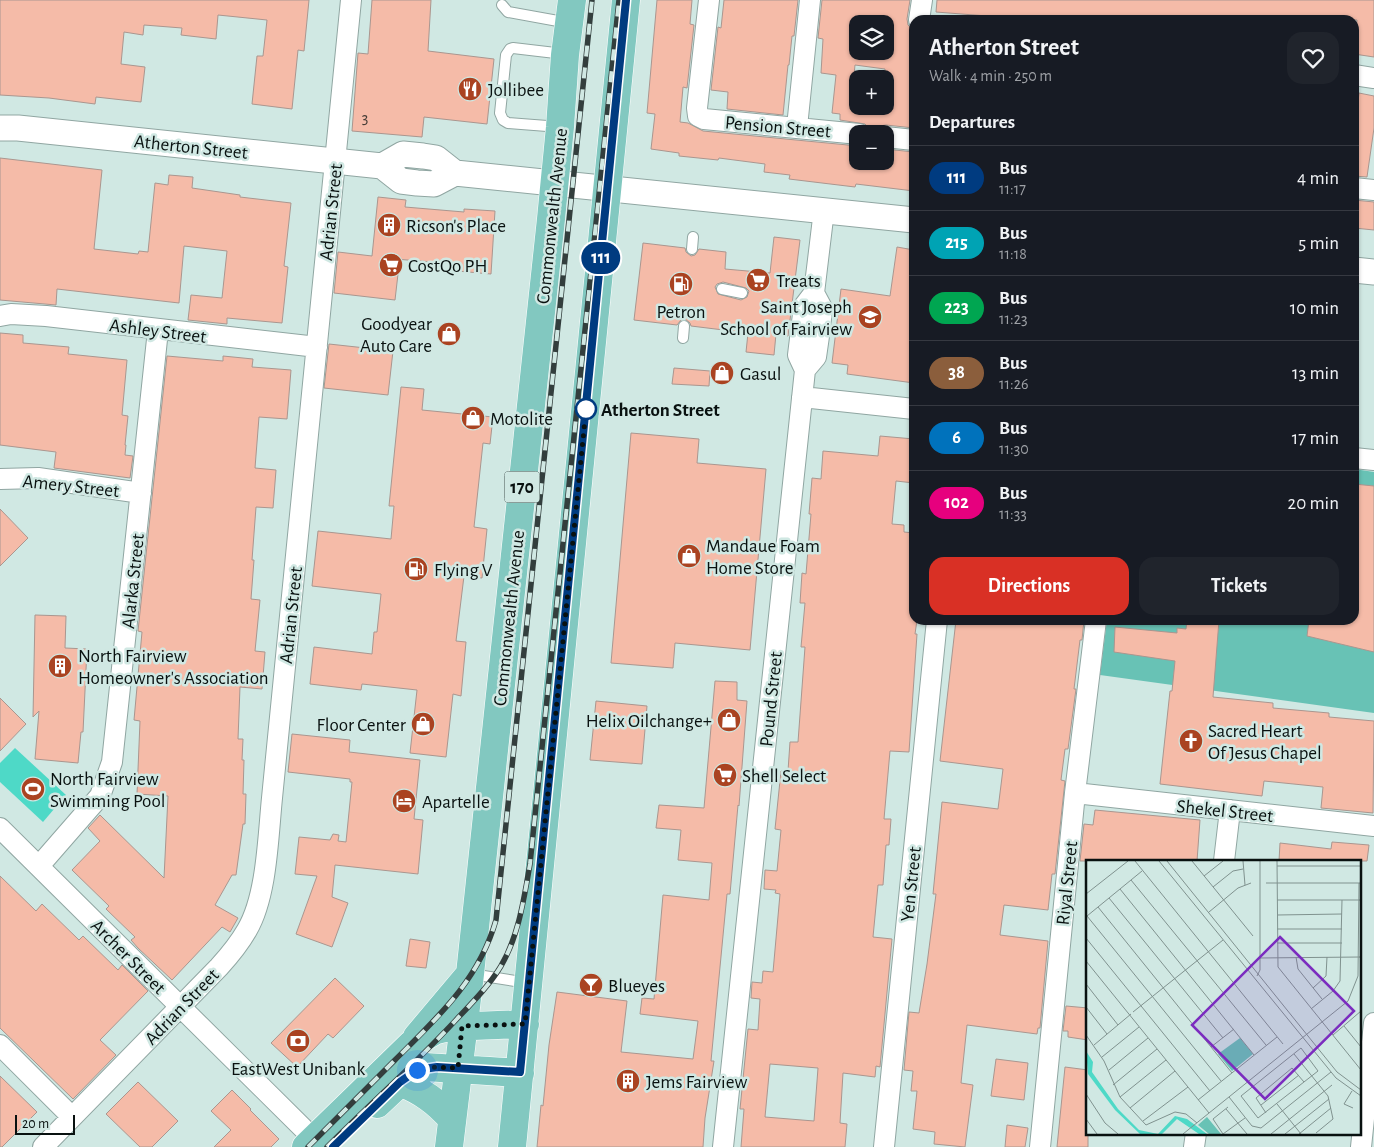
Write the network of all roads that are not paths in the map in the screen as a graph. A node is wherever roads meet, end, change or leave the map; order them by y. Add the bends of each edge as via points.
1 (351, 0) edge
2 (626, 0) edge
3 (709, 0) edge
4 (810, 0) edge
5 (922, 0) edge
6 (502, 5) dead end
7 (571, 12) edge
8 (920, 15) edge
9 (565, 54) junction
10 (1359, 76) edge
11 (1374, 78) edge
12 (560, 127) junction
13 (798, 127) junction
14 (0, 128) edge
15 (849, 133) edge
16 (894, 138) edge
17 (909, 139) edge
18 (335, 161) junction
19 (554, 183) junction
20 (608, 188) junction
21 (1359, 188) edge
22 (1374, 190) edge
23 (824, 210) junction
24 (909, 219) edge
25 (693, 237) dead end
26 (692, 249) dead end
27 (1359, 270) edge
28 (1374, 272) edge
29 (722, 288) dead end
30 (742, 293) dead end
31 (0, 316) edge
32 (684, 326) dead end
33 (158, 330) junction
34 (683, 338) dead end
35 (317, 347) junction
36 (802, 397) junction
37 (909, 408) edge
38 (1359, 458) edge
39 (1374, 460) edge
40 (0, 478) edge
41 (141, 493) junction
42 (936, 625) edge
43 (1095, 625) edge
44 (1075, 793) junction
45 (1230, 810) junction
46 (1374, 826) edge
47 (0, 828) edge
48 (1224, 860) edge
49 (39, 866) junction
50 (470, 974) junction
51 (529, 983) junction
52 (181, 1007) junction
53 (1374, 1023) edge
54 (525, 1024) junction
55 (462, 1026) junction
56 (412, 1044) junction
57 (0, 1045) edge
58 (458, 1068) junction
59 (520, 1072) junction
60 (400, 1082) junction
61 (72, 1117) junction
62 (452, 1119) junction
63 (1196, 1134) edge
64 (319, 1145) edge
65 (43, 1147) edge
66 (449, 1147) edge
67 (512, 1147) edge
68 (723, 1147) edge
69 (884, 1147) edge
70 (1040, 1147) edge
71 (1194, 1147) edge
72 (1361, 1147) edge

1 - 18 street, Adrian Street
2 - 20 main road
3 - 13 street, Pension Street via 698,116
4 - 13 street
5 - 8 street
6 - 7 lane via 508,12
7 - 9 main road, Commonwealth Avenue / 170
9 - 12 main road, Commonwealth Avenue / 170
9 - 12 lane via 510,49 506,55 500,113 508,123
10 - 11 street
12 - 19 main road, Commonwealth Avenue / 170
13 - 15 street, Pension Street
14 - 18 street, Atherton Street
16 - 17 street
18 - 19 street, Atherton Street via 382,166 403,154 423,156 436,158 454,173
18 - 35 street, Adrian Street
19 - 20 street, Atherton Street
19 - 50 main road, Commonwealth Avenue / 170
20 - 23 street, Atherton Street
20 - 51 main road
21 - 22 street
23 - 24 street, Atherton Street
23 - 36 street, Pound Street via 814,293 822,308 820,330 816,358 805,370
25 - 26 lane
27 - 28 street
29 - 30 lane
31 - 33 street, Ashley Street via 46,316
32 - 34 lane
33 - 35 street, Ashley Street
33 - 41 street, Alarka Street
35 - 52 street, Adrian Street via 265,861 258,903 248,929 234,949
36 - 37 street
36 - 68 street, Pound Street
38 - 39 street
40 - 41 street, Amery Street via 38,478
41 - 49 street, Alarka Street via 112,762 100,796
42 - 69 street, Yen Street
43 - 44 street, Riyal Street
44 - 45 street, Shekel Street
44 - 70 street, Riyal Street
45 - 46 street, Shekel Street
45 - 48 street
47 - 49 street, Archer Street
49 - 52 street, Archer Street
50 - 51 lane
50 - 55 main road, Commonwealth Avenue / 170
50 - 56 main road
51 - 54 main road
52 - 61 street, Adrian Street
52 - 64 street, Archer Street
53 - 72 street
54 - 55 main road
54 - 59 main road
55 - 56 main road via 436,1030
55 - 58 main road, Commonwealth Avenue / 170
56 - 64 main road
57 - 61 street
58 - 59 main road
58 - 60 main road via 425,1067 408,1074
58 - 62 main road, Commonwealth Avenue / 170
59 - 67 main road
60 - 62 main road via 423,1092
60 - 64 main road
61 - 65 street, Adrian Street
62 - 66 main road, Commonwealth Avenue / 170
63 - 71 street

